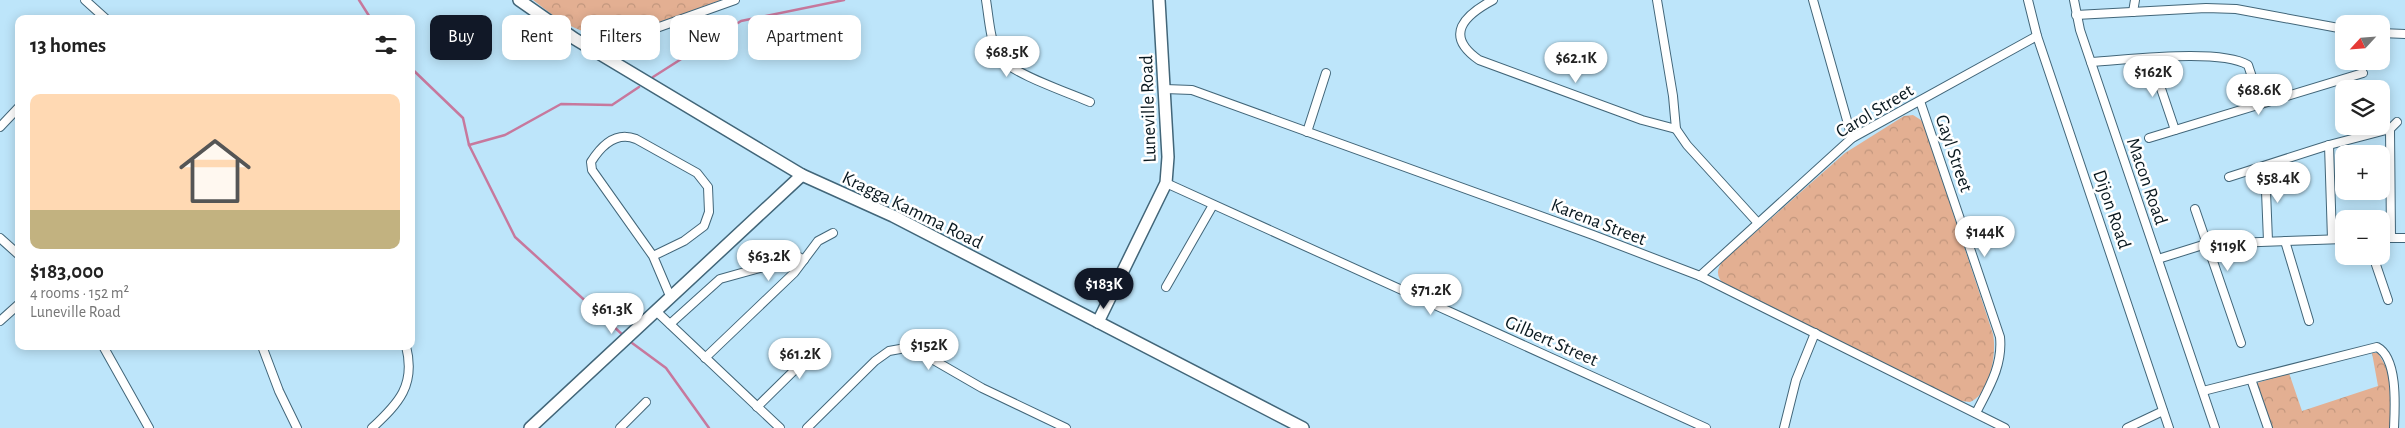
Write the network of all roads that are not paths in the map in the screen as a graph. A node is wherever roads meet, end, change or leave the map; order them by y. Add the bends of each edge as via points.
1 (85, 0) edge
2 (519, 0) edge
3 (735, 0) edge
4 (986, 0) edge
5 (1159, 0) edge
6 (1493, 0) edge
7 (1657, 0) edge
8 (1813, 0) edge
9 (2028, 0) edge
10 (2074, 0) edge
11 (2135, 0) edge
12 (2133, 12) junction
13 (100, 15) edge
14 (2076, 15) junction
15 (2335, 27) edge
16 (2390, 34) edge
17 (2405, 34) edge
18 (2037, 36) junction
19 (574, 39) junction
20 (2151, 59) junction
21 (2091, 62) junction
22 (1326, 73) dead end
23 (2364, 73) dead end
24 (1165, 89) junction
25 (1920, 101) junction
26 (1090, 102) dead end
27 (2261, 104) junction
28 (15, 111) edge
29 (2397, 122) dead end
30 (0, 127) edge
31 (1676, 129) junction
32 (2390, 129) joint
33 (2175, 130) junction
34 (1308, 132) junction
35 (2367, 135) edge
36 (1852, 138) junction
37 (2149, 138) dead end
38 (2329, 145) junction
39 (2265, 166) junction
40 (802, 175) junction
41 (2228, 177) dead end
42 (1166, 183) junction
43 (1213, 204) junction
44 (2195, 208) dead end
45 (1758, 223) junction
46 (833, 233) dead end
47 (0, 238) edge
48 (2392, 238) joint
49 (2405, 238) edge
50 (2332, 239) joint
51 (2285, 241) junction
52 (2268, 242) junction
53 (2206, 244) junction
54 (15, 251) edge
55 (653, 256) junction
56 (2158, 259) junction
57 (804, 260) junction
58 (2376, 265) edge
59 (1700, 276) junction
60 (1166, 287) dead end
61 (670, 296) junction
62 (2388, 300) dead end
63 (15, 308) edge
64 (653, 314) junction
65 (0, 321) edge
66 (2309, 321) dead end
67 (1098, 322) junction
68 (670, 324) junction
69 (1815, 333) junction
70 (2242, 343) dead end
71 (819, 346) dead end
72 (105, 350) edge
73 (264, 350) edge
74 (407, 350) edge
75 (705, 358) junction
76 (2251, 379) junction
77 (2203, 391) junction
78 (646, 402) dead end
79 (757, 407) junction
80 (2163, 411) junction
81 (1976, 413) junction
82 (149, 428) edge
83 (297, 428) edge
84 (372, 428) edge
85 (530, 428) edge
86 (620, 428) edge
87 (780, 428) edge
88 (807, 428) edge
89 (1066, 428) edge
90 (1303, 428) edge
91 (1706, 428) edge
92 (1784, 428) edge
93 (2005, 428) edge
94 (2127, 428) edge
95 (2169, 428) edge
96 (2215, 428) edge
97 (2268, 428) edge
98 (2394, 428) edge

1 - 13 street
2 - 19 main road, Kragga Kamma Road
3 - 19 street via 620,41
4 - 26 street via 996,48 1002,61
5 - 24 main road, Luneville Road
6 - 31 street via 1472,11 1463,22 1462,38 1469,54 1642,120
7 - 31 street
8 - 36 street
9 - 18 street, Dijon Road
10 - 14 street, Macon Road
11 - 12 street
12 - 14 street
12 - 15 street via 2236,9
14 - 21 street, Macon Road
16 - 17 street
18 - 25 street, Carol Street
18 - 80 street, Dijon Road
19 - 40 main road, Kragga Kamma Road
20 - 21 street
20 - 27 street via 2207,56 2242,62 2253,75
20 - 33 street
21 - 56 street, Macon Road
22 - 34 street
23 - 27 street
24 - 34 street, Karena Street via 1192,90
24 - 42 main road, Luneville Road
25 - 36 street, Carol Street
25 - 81 street, Gayl Street via 2000,337 1996,372
27 - 33 street
28 - 30 street
29 - 32 street
31 - 45 street
32 - 48 street
33 - 37 street
34 - 59 street, Karena Street
35 - 38 street
36 - 45 street, Carol Street
38 - 39 street
38 - 50 street
39 - 41 street
39 - 52 street
40 - 61 main road
40 - 67 main road, Kragga Kamma Road via 893,216
42 - 43 street, Gilbert Street
42 - 67 main road, Luneville Road
43 - 60 street
43 - 91 street, Gilbert Street
44 - 53 street
45 - 59 street, Carol Street
46 - 57 street via 818,241
47 - 54 street
48 - 49 street
50 - 51 street
51 - 52 street
51 - 66 street
52 - 53 street
53 - 56 street
53 - 70 street
55 - 55 street via 592,170 594,156 617,137 636,138 697,173 708,187 709,212 704,226 684,241
55 - 61 street
56 - 77 street, Macon Road
57 - 68 street via 799,257 720,279
57 - 75 street
58 - 62 street
59 - 69 street, Karena Street
61 - 64 main road
63 - 65 street
64 - 68 street
64 - 85 main road
67 - 90 main road, Kragga Kamma Road
68 - 75 street
69 - 81 street, Karena Street
69 - 92 street via 1796,380
71 - 79 street
72 - 82 street
73 - 83 street
74 - 84 street via 410,362 406,386 389,412
75 - 79 street
76 - 77 street
76 - 97 street
76 - 98 street via 2377,347 2386,355 2392,370
77 - 96 street, Macon Road
78 - 86 street
79 - 87 street
80 - 94 street
80 - 95 street, Dijon Road
81 - 93 street, Karena Street
88 - 89 street via 876,361 889,351 910,347 982,388

